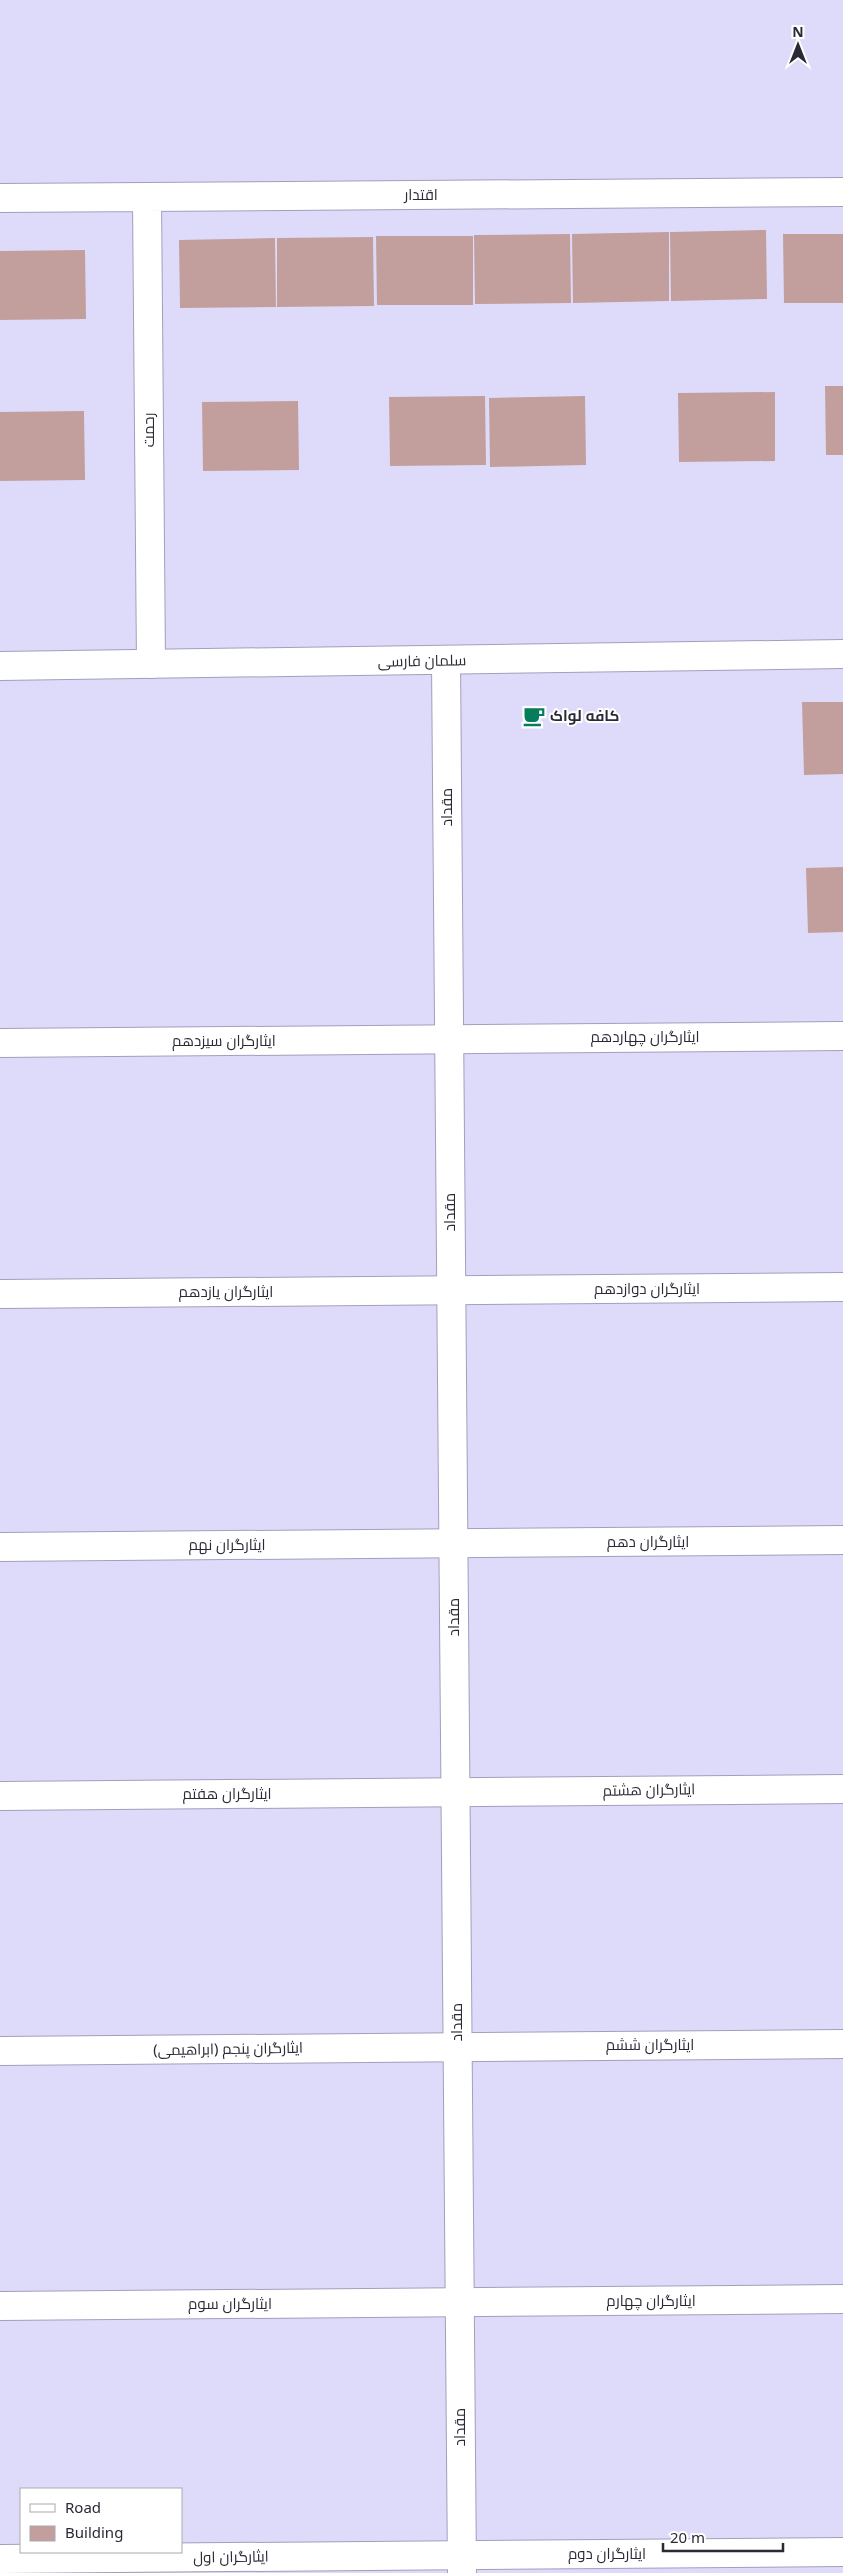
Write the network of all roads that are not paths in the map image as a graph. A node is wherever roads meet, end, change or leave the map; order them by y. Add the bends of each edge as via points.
1 (843, 192) edge
2 (147, 197) junction
3 (0, 198) edge
4 (843, 654) edge
5 (446, 661) junction
6 (151, 664) junction
7 (0, 666) edge
8 (842, 1036) dead end
9 (449, 1039) junction
10 (0, 1042) edge
11 (843, 1287) edge
12 (451, 1290) junction
13 (0, 1294) edge
14 (843, 1540) edge
15 (453, 1543) junction
16 (0, 1547) edge
17 (843, 1789) edge
18 (455, 1792) junction
19 (0, 1796) edge
20 (843, 2044) edge
21 (457, 2046) junction
22 (0, 2051) edge
23 (843, 2299) edge
24 (459, 2302) junction
25 (0, 2306) edge
26 (843, 2552) edge
27 (0, 2559) edge
28 (462, 2564) edge

1 - 2 street, اقتدار
2 - 3 street, اقتدار
2 - 6 street, رحمت
4 - 5 street, سلمان فارسی
5 - 6 street, سلمان فارسی
5 - 9 street, مقداد
6 - 7 street, سلمان فارسی
8 - 9 street, ایثارگران چهاردهم
9 - 10 street, ایثارگران سیزدهم
9 - 12 street, مقداد
11 - 12 street, ایثارگران دوازدهم
12 - 13 street, ایثارگران یازدهم
12 - 15 street, مقداد
14 - 15 street, ایثارگران دهم
15 - 16 street, ایثارگران نهم
15 - 18 street, مقداد
17 - 18 street, ایثارگران هشتم
18 - 19 street, ایثارگران هفتم
18 - 21 street, مقداد
20 - 21 street, ایثارگران ششم
21 - 22 street, ایثارگران پنجم (ابراهیمی)
21 - 24 street, مقداد
23 - 24 street, ایثارگران چهارم
24 - 25 street, ایثارگران سوم
24 - 28 street, مقداد
26 - 28 street, ایثارگران دوم
27 - 28 street, ایثارگران اول

